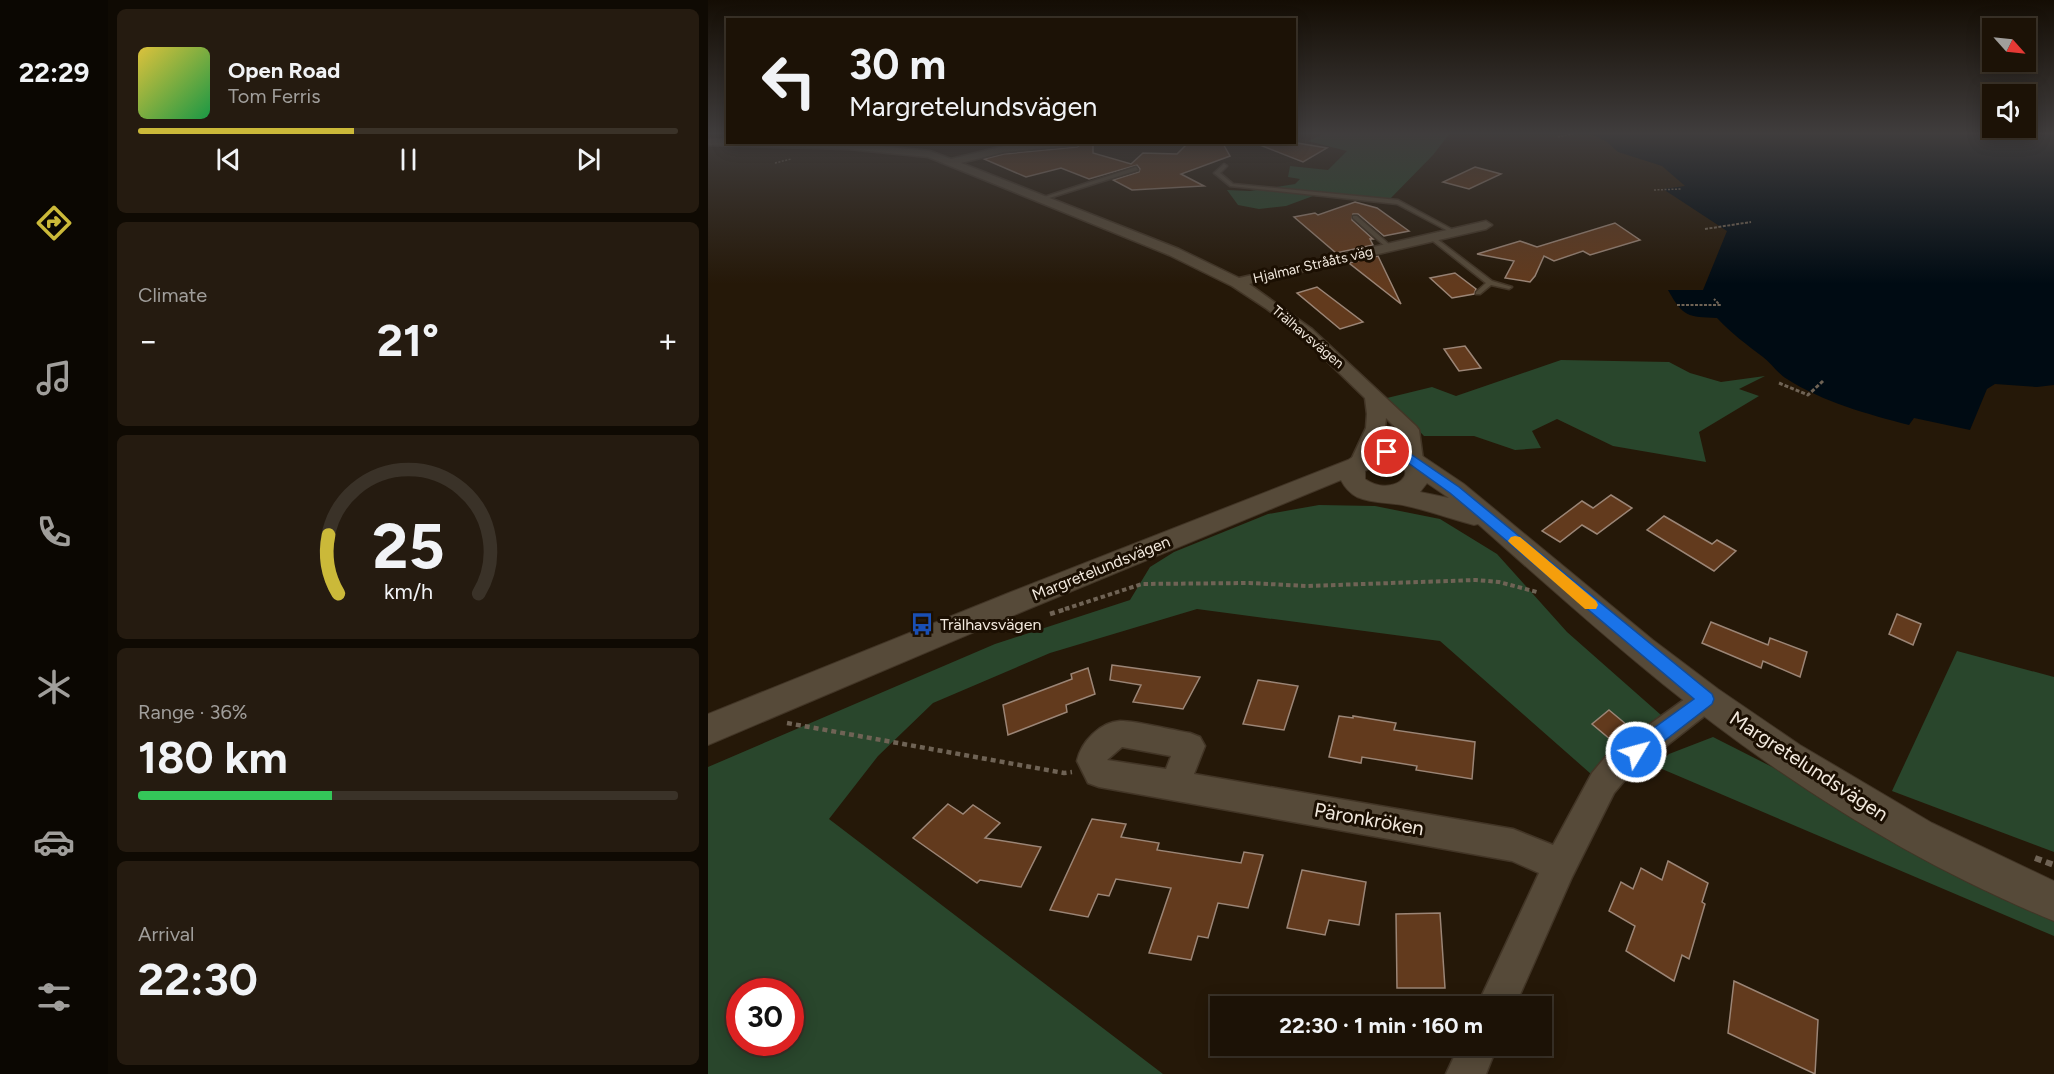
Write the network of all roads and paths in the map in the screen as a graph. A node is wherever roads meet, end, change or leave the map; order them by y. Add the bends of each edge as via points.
1 (1002, 183) edge
2 (1091, 183) edge
3 (1231, 183) edge
4 (1681, 189) dead end
5 (1654, 190) dead end
6 (1041, 199) junction
7 (1355, 217) dead end
8 (1751, 222) dead end
9 (1486, 225) dead end
10 (1705, 229) dead end
11 (1454, 232) junction
12 (1431, 237) junction
13 (1389, 247) junction
14 (1237, 283) junction
15 (1490, 283) junction
16 (1509, 287) dead end
17 (1478, 294) dead end
18 (1714, 299) dead end
19 (1677, 306) dead end
20 (1823, 381) dead end
21 (1779, 383) dead end
22 (1373, 394) junction
23 (1358, 463) junction
24 (1416, 464) junction
25 (1383, 494) junction
26 (1261, 504) junction
27 (1502, 530) junction
28 (1540, 593) dead end
29 (1046, 615) dead end
30 (1706, 699) junction
31 (782, 722) dead end
32 (708, 730) edge
33 (1094, 768) junction
34 (1175, 785) junction
35 (1560, 865) junction
36 (2054, 901) edge
37 (1501, 996) edge
38 (1474, 1056) edge
39 (1466, 1074) edge

1 - 6 street, Trälhavsvägen
2 - 6 lane
3 - 11 lane via 1398,202
4 - 5 path
6 - 14 street, Trälhavsvägen via 1174,252
7 - 13 lane, Hjalmar Strååts väg
8 - 10 path
9 - 11 street, Hjalmar Strååts väg
11 - 12 street, Hjalmar Strååts väg
12 - 13 street, Hjalmar Strååts väg
12 - 15 lane
13 - 14 street, Hjalmar Strååts väg
14 - 22 street, Trälhavsvägen via 1306,332
15 - 16 lane
15 - 17 lane
18 - 19 path via 1720,305
20 - 21 path via 1808,395
22 - 23 street via 1377,431
22 - 24 street, Trälhavsvägen via 1409,430
23 - 24 street via 1387,452
23 - 25 street via 1353,474 1355,483
23 - 26 street, Margretelundsvägen
24 - 25 street via 1420,479 1415,486 1406,492
24 - 27 street, Margretelundsvägen via 1455,490
25 - 26 street, Margretelundsvägen via 1338,490
25 - 27 street, Margretelundsvägen via 1443,505
26 - 32 street, Margretelundsvägen
27 - 30 street, Margretelundsvägen
28 - 29 path via 1476,580 1307,586 1142,584
30 - 35 street via 1618,765 1594,798
30 - 36 street, Margretelundsvägen via 1813,772 1918,836
31 - 33 path via 1064,773
33 - 34 street, Päronkröken via 1099,773
33 - 34 street via 1094,751 1119,734 1190,746
34 - 35 street, Päronkröken via 1513,844
35 - 37 street
38 - 39 street

